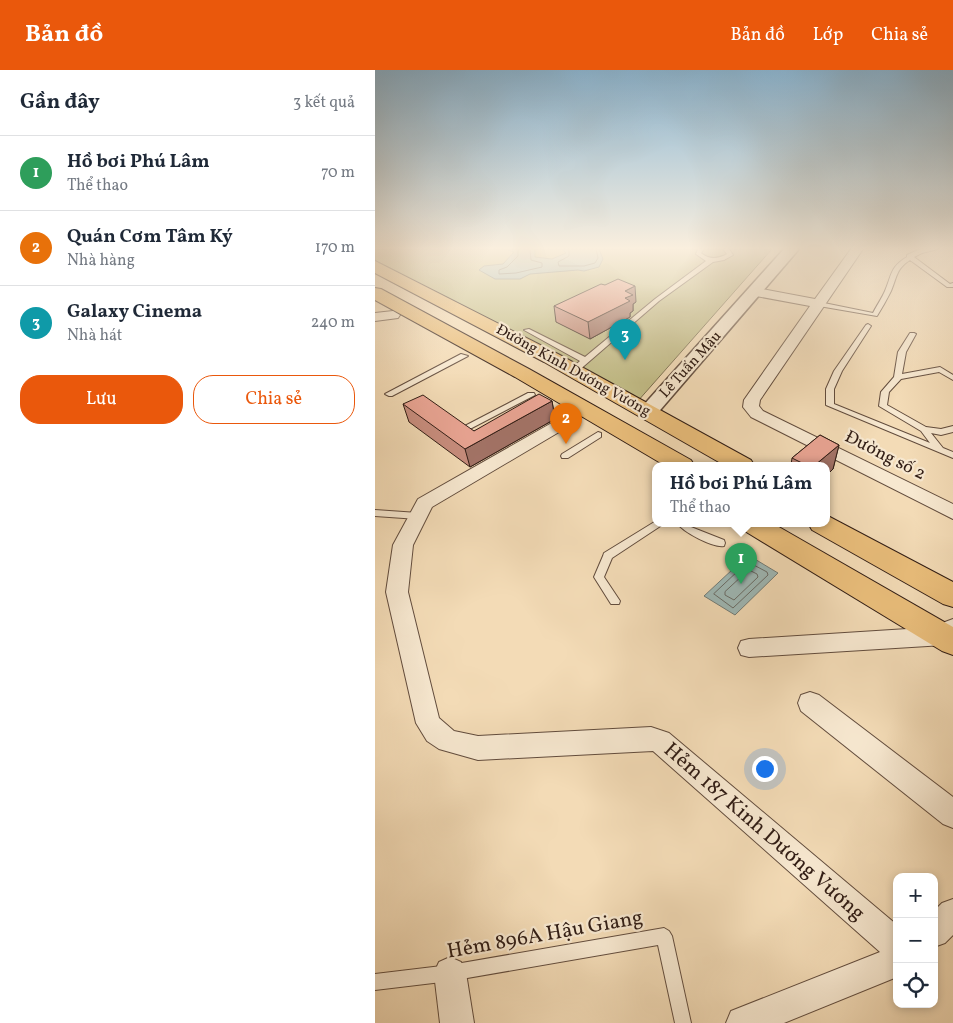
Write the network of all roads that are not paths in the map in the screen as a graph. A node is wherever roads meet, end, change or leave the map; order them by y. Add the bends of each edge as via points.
1 (409, 293) edge
2 (420, 293) edge
3 (666, 293) edge
4 (755, 293) edge
5 (764, 293) edge
6 (826, 293) edge
7 (887, 293) edge
8 (375, 294) edge
9 (819, 304) junction
10 (375, 305) edge
11 (384, 316) edge
12 (868, 326) dead end
13 (527, 330) dead end
14 (912, 334) dead end
15 (464, 356) junction
16 (953, 369) edge
17 (943, 372) junction
18 (899, 377) junction
19 (559, 378) junction
20 (953, 378) edge
21 (389, 394) dead end
22 (644, 417) junction
23 (570, 419) junction
24 (463, 429) edge
25 (953, 429) edge
26 (924, 430) junction
27 (598, 435) junction
28 (939, 449) junction
29 (953, 455) edge
30 (565, 456) dead end
31 (678, 462) edge
32 (713, 462) edge
33 (736, 462) edge
34 (652, 467) edge
35 (953, 512) edge
36 (375, 513) edge
37 (830, 515) edge
38 (418, 516) junction
39 (654, 527) edge
40 (686, 527) edge
41 (759, 527) edge
42 (789, 527) edge
43 (828, 527) edge
44 (720, 543) dead end
45 (953, 582) edge
46 (953, 596) edge
47 (615, 601) dead end
48 (951, 632) edge
49 (749, 648) dead end
50 (810, 703) dead end
51 (953, 814) edge
52 (953, 914) edge
53 (938, 928) edge
54 (893, 943) edge
55 (893, 963) edge
56 (450, 973) junction
57 (375, 982) edge
58 (457, 1023) edge
59 (683, 1023) edge
60 (743, 1023) edge

1 - 19 main road, Đường Kinh Dương Vương
2 - 19 main road, Đường Kinh Dương Vương
3 - 19 lane
4 - 22 street, Lê Tuấn Mậu
5 - 9 street
6 - 9 street, Đường số 2
7 - 9 lane via 875,315
8 - 19 main road, Đường Kinh Dương Vương
9 - 35 street, Đường số 2 via 752,400 751,407 757,414
10 - 11 main road, Đường Kinh Dương Vương
11 - 15 main road, Đường Kinh Dương Vương
12 - 28 lane via 838,371 830,389 831,405
13 - 19 lane
14 - 18 lane via 902,352
15 - 19 main road, Đường Kinh Dương Vương
15 - 21 lane
16 - 17 lane
17 - 18 lane via 940,369
17 - 20 lane
18 - 26 lane via 885,392 883,406
19 - 22 main road, Đường Kinh Dương Vương
19 - 23 main road, Đường Kinh Dương Vương
19 - 24 lane
19 - 31 main road, Đường Kinh Dương Vương
22 - 32 main road, Đường Kinh Dương Vương
22 - 33 main road, Đường Kinh Dương Vương
23 - 27 main road, Đường Kinh Dương Vương
23 - 38 street, Hẻm 187 Kinh Dương Vương via 425,504
25 - 26 lane via 941,432
26 - 28 lane
27 - 30 lane
27 - 34 main road, Đường Kinh Dương Vương
28 - 29 lane
36 - 38 lane
37 - 45 main road
38 - 54 street, Hẻm 187 Kinh Dương Vương via 403,545 397,592 427,723 436,733 448,741 478,748 660,741
39 - 47 lane via 608,556 599,577
40 - 44 lane
41 - 48 main road
42 - 48 main road
43 - 46 main road
48 - 49 street
50 - 51 street
52 - 53 street
55 - 60 street
56 - 57 lane, Hẻm 896A Hậu Giang
56 - 58 street
56 - 59 lane, Hẻm 896A Hậu Giang via 664,936

